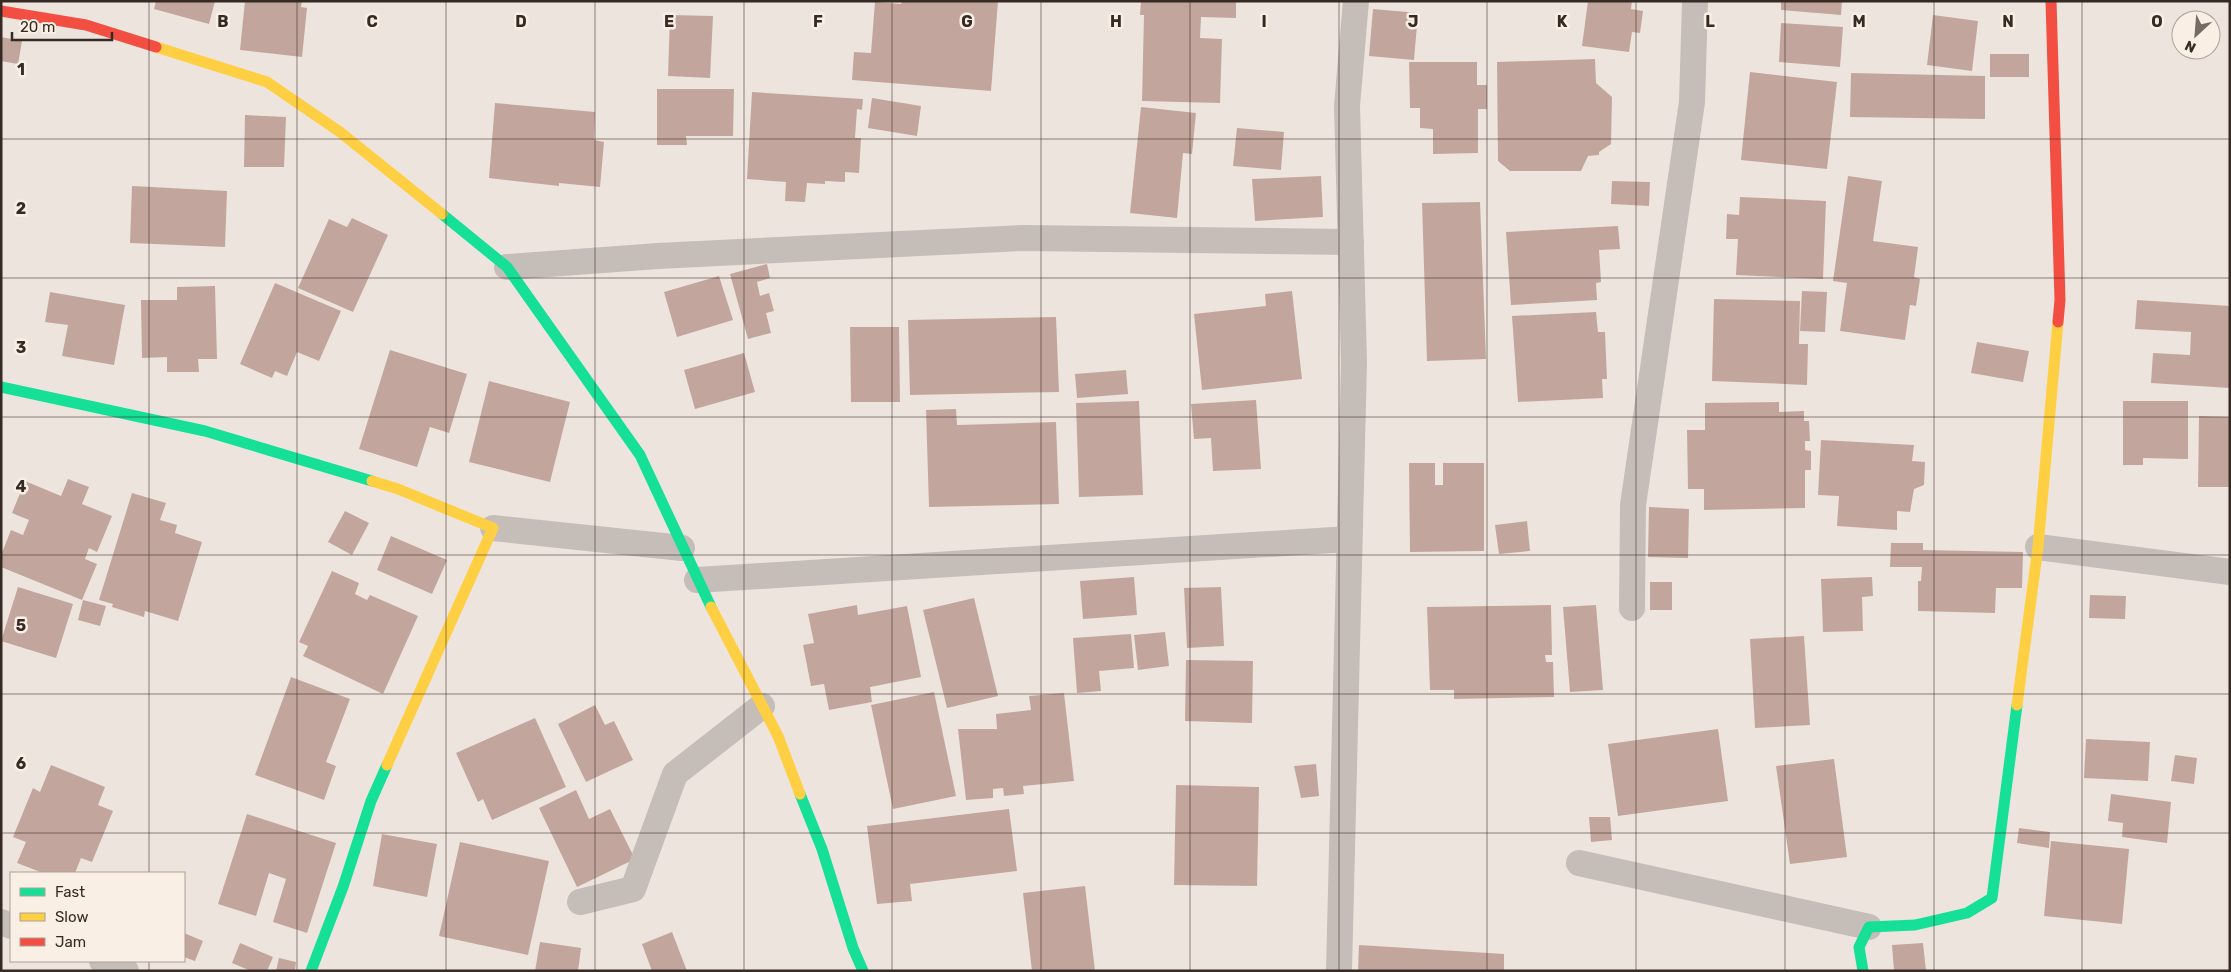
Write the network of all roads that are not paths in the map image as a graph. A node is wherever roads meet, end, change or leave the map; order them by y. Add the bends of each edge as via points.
1 (1356, 1) edge
2 (1695, 1) edge
3 (2051, 1) edge
4 (1, 11) edge
5 (1351, 242) junction
6 (507, 266) junction
7 (1, 387) edge
8 (493, 528) junction
9 (1349, 539) junction
10 (2038, 547) junction
11 (682, 548) junction
12 (2230, 572) edge
13 (697, 580) junction
14 (1632, 608) dead end
15 (762, 706) junction
16 (1579, 864) dead end
17 (580, 902) dead end
18 (1869, 927) junction
19 (104, 962) edge
20 (126, 971) edge
21 (311, 971) edge
22 (863, 971) edge
23 (1339, 971) edge
24 (1863, 971) edge

1 - 5 street via 1347,106
2 - 14 street via 1692,102 1633,504
3 - 10 street via 2060,300
4 - 6 street via 86,25 267,82 340,132
5 - 6 street via 1022,238
5 - 9 street via 1354,362
6 - 11 street via 640,455
7 - 8 street via 205,431 398,489
8 - 11 street
8 - 21 street via 371,801
9 - 13 street
9 - 23 street
10 - 12 street
10 - 18 street via 1992,898 1967,913 1915,925
11 - 13 street
13 - 15 street
15 - 17 street via 675,774 633,889
15 - 22 street via 778,736 822,848
16 - 18 street
18 - 24 street via 1860,947
19 - 20 street

